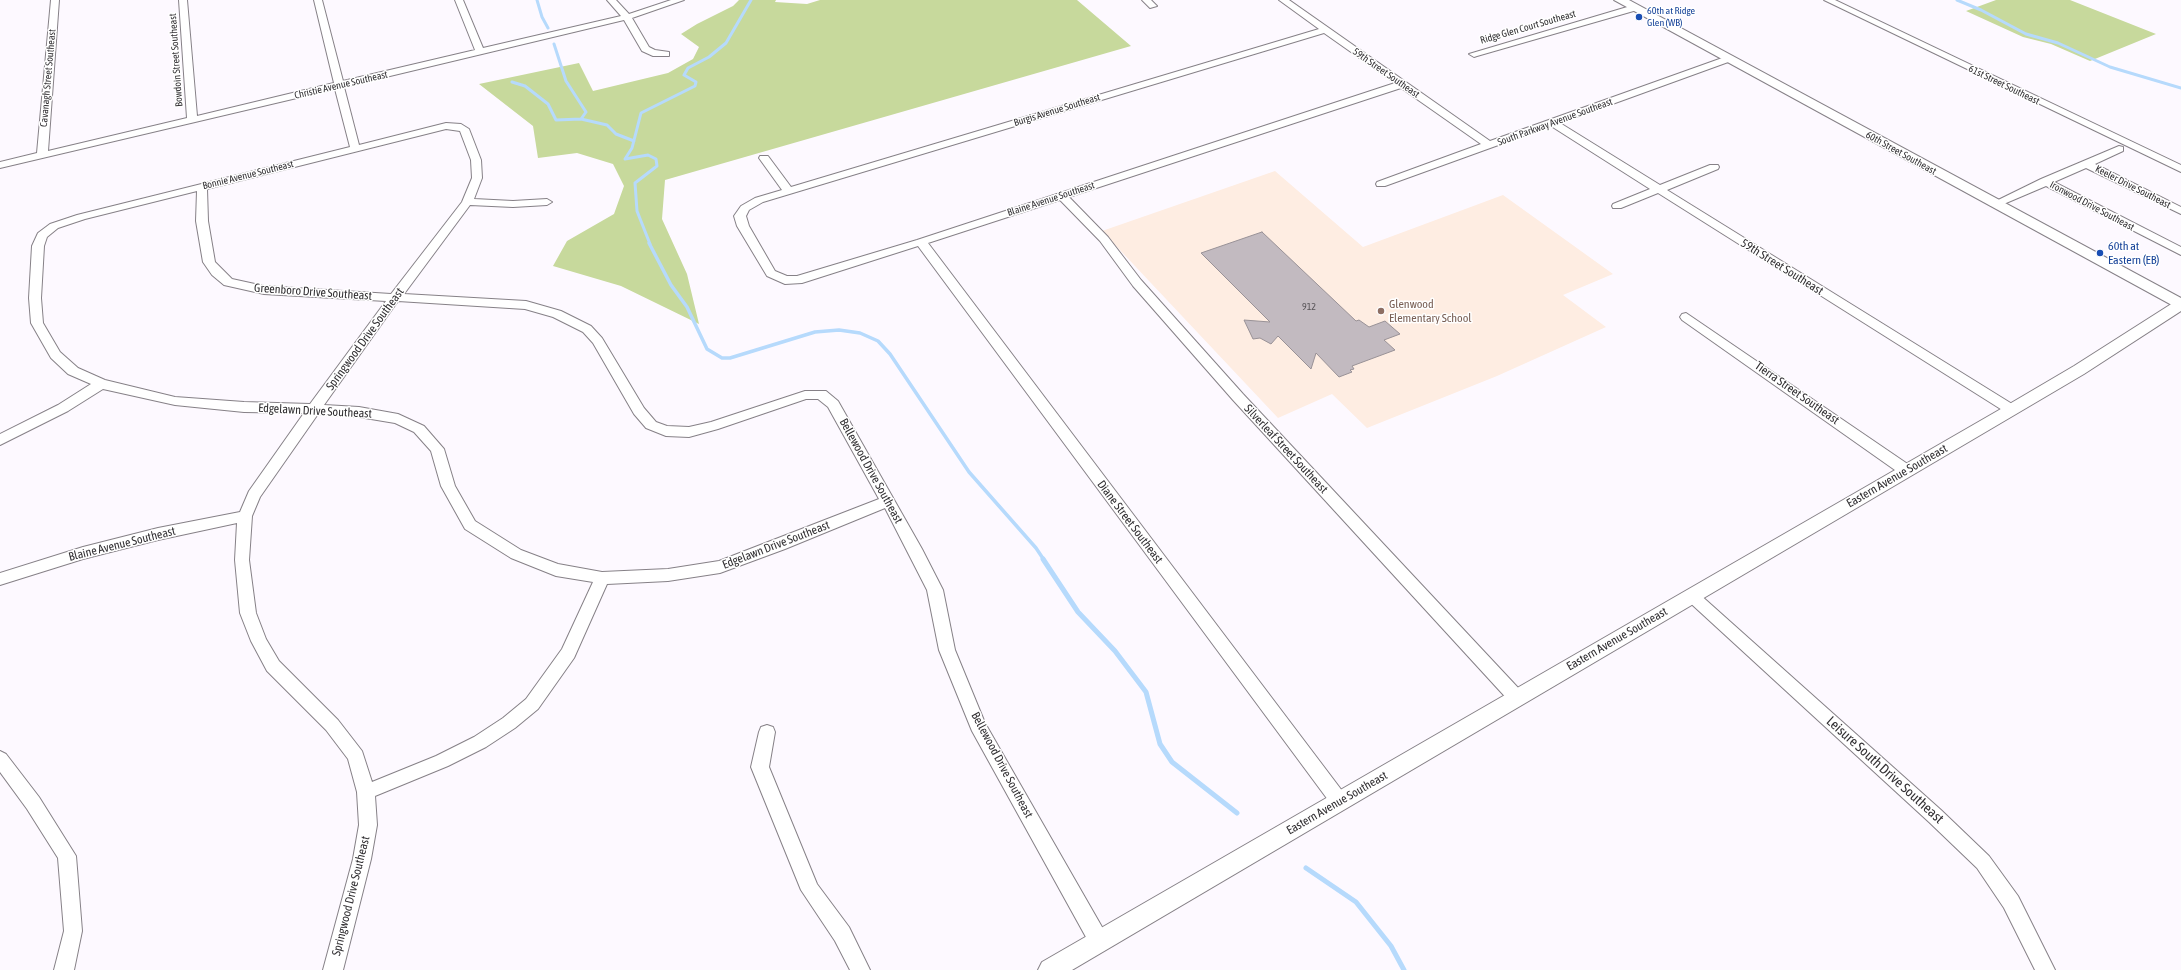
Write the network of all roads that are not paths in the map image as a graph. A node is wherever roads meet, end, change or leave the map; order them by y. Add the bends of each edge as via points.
1 (55, 0) edge
2 (183, 0) edge
3 (318, 0) edge
4 (459, 0) edge
5 (611, 0) edge
6 (680, 0) edge
7 (1283, 0) edge
8 (1620, 0) edge
9 (1828, 0) edge
10 (1634, 8) junction
11 (627, 17) junction
12 (1326, 30) junction
13 (480, 52) junction
14 (666, 54) dead end
15 (1474, 54) dead end
16 (1728, 59) junction
17 (1402, 84) junction
18 (338, 86) junction
19 (192, 119) junction
20 (1553, 123) junction
21 (457, 126) joint
22 (1490, 146) junction
23 (355, 148) junction
24 (2119, 149) dead end
25 (42, 155) junction
26 (764, 158) dead end
27 (2085, 163) junction
28 (0, 165) edge
29 (1714, 167) dead end
30 (2181, 170) edge
31 (2045, 181) junction
32 (1381, 184) dead end
33 (202, 187) junction
34 (1658, 190) junction
35 (789, 191) junction
36 (1061, 195) junction
37 (466, 202) junction
38 (547, 202) dead end
39 (1995, 204) junction
40 (1617, 206) dead end
41 (745, 208) joint
42 (2181, 211) edge
43 (42, 235) joint
44 (921, 242) junction
45 (2181, 252) edge
46 (395, 297) junction
47 (2181, 305) edge
48 (1686, 316) dead end
49 (101, 384) junction
50 (821, 394) joint
51 (314, 409) junction
52 (2012, 410) junction
53 (0, 440) edge
54 (1907, 471) junction
55 (888, 501) junction
56 (246, 516) junction
57 (602, 578) junction
58 (0, 580) edge
59 (1692, 596) junction
60 (1516, 697) junction
61 (767, 732) dead end
62 (0, 759) edge
63 (366, 792) junction
64 (1340, 802) junction
65 (1099, 941) junction
66 (64, 970) edge
67 (333, 970) edge
68 (860, 970) edge
69 (1050, 970) edge
70 (2045, 970) edge

1 - 25 street, Cavanagh Street Southeast
2 - 19 street, Bowdoin Street Southeast
3 - 18 street
4 - 13 street
5 - 11 street
6 - 11 street, Christie Avenue Southeast
7 - 12 street, 59th Street Southeast
8 - 10 main road, 60th Street Southeast
9 - 30 street, 61st Street Southeast
10 - 15 street, Ridge Glen Court Southeast
10 - 16 main road, 60th Street Southeast
11 - 13 street, Christie Avenue Southeast
11 - 14 street via 645,49 653,53
12 - 17 street, 59th Street Southeast
12 - 35 street, Burgis Avenue Southeast
13 - 18 street, Christie Avenue Southeast
16 - 20 street, South Parkway Avenue Southeast
16 - 39 main road, 60th Street Southeast
17 - 22 street, 59th Street Southeast
17 - 36 street, Blaine Avenue Southeast
18 - 19 street, Christie Avenue Southeast
18 - 23 street
19 - 25 street, Christie Avenue Southeast
20 - 22 street, South Parkway Avenue Southeast
20 - 34 street, 59th Street Southeast
21 - 23 street, Bonnie Avenue Southeast via 446,126
21 - 37 street, Springwood Drive Southeast via 464,129 476,160 477,178
22 - 32 street, South Parkway Avenue Southeast
23 - 33 street, Bonnie Avenue Southeast
24 - 27 street
25 - 28 street, Christie Avenue Southeast
26 - 35 street
27 - 31 street
27 - 42 street, Keeler Drive Southeast
29 - 34 street
31 - 39 street
31 - 45 street, Ironwood Drive Southeast
33 - 43 street, Bonnie Avenue Southeast via 54,226
33 - 46 street, Greenboro Drive Southeast via 202,221 210,262 216,272 228,282 264,290
34 - 40 street
34 - 52 street, 59th Street Southeast
35 - 41 street, Burgis Avenue Southeast via 759,200
36 - 44 street, Blaine Avenue Southeast
36 - 60 street, Silverleaf Street Southeast via 1104,239 1137,283 1238,397
37 - 38 street
37 - 46 street, Springwood Drive Southeast
39 - 47 main road, 60th Street Southeast
41 - 44 street, Blaine Avenue Southeast via 740,216 746,232 771,273 785,280 798,280
43 - 49 street, Edgelawn Drive Southeast via 38,246 35,298 37,323 55,355 73,371
44 - 64 street, Diane Street Southeast
46 - 50 street, Greenboro Drive Southeast via 526,305 557,314 587,329 598,341 640,411 651,425 666,431 689,432 805,394
46 - 51 street, Springwood Drive Southeast
47 - 52 street, Eastern Avenue Southeast
48 - 54 street, Tierra Street Southeast
49 - 51 street, Edgelawn Drive Southeast via 175,401 244,407
49 - 53 street via 63,408
50 - 55 street, Bellewood Drive Southeast via 833,404
51 - 56 street, Springwood Drive Southeast via 254,495
51 - 57 street, Edgelawn Drive Southeast via 380,414 419,428 437,449 448,486 470,525 516,554 556,570
52 - 54 street, Eastern Avenue Southeast
54 - 59 street, Eastern Avenue Southeast
55 - 57 street, Edgelawn Drive Southeast via 720,567 668,576
55 - 65 street, Bellewood Drive Southeast via 935,590 947,650 978,726
56 - 58 street, Blaine Avenue Southeast via 83,553
56 - 63 street, Springwood Drive Southeast via 242,560 248,613 259,642 273,666 332,725 356,756
57 - 63 street via 568,653 532,704 480,742 442,761
59 - 60 street, Eastern Avenue Southeast
59 - 70 street, Leisure South Drive Southeast via 1983,862 2011,902
60 - 64 street, Eastern Avenue Southeast
61 - 68 street via 760,767 810,890 842,934
62 - 66 street via 33,803 67,856 73,931
63 - 67 street, Springwood Drive Southeast via 368,825 363,852
64 - 65 street, Eastern Avenue Southeast
65 - 69 street, Eastern Avenue Southeast

